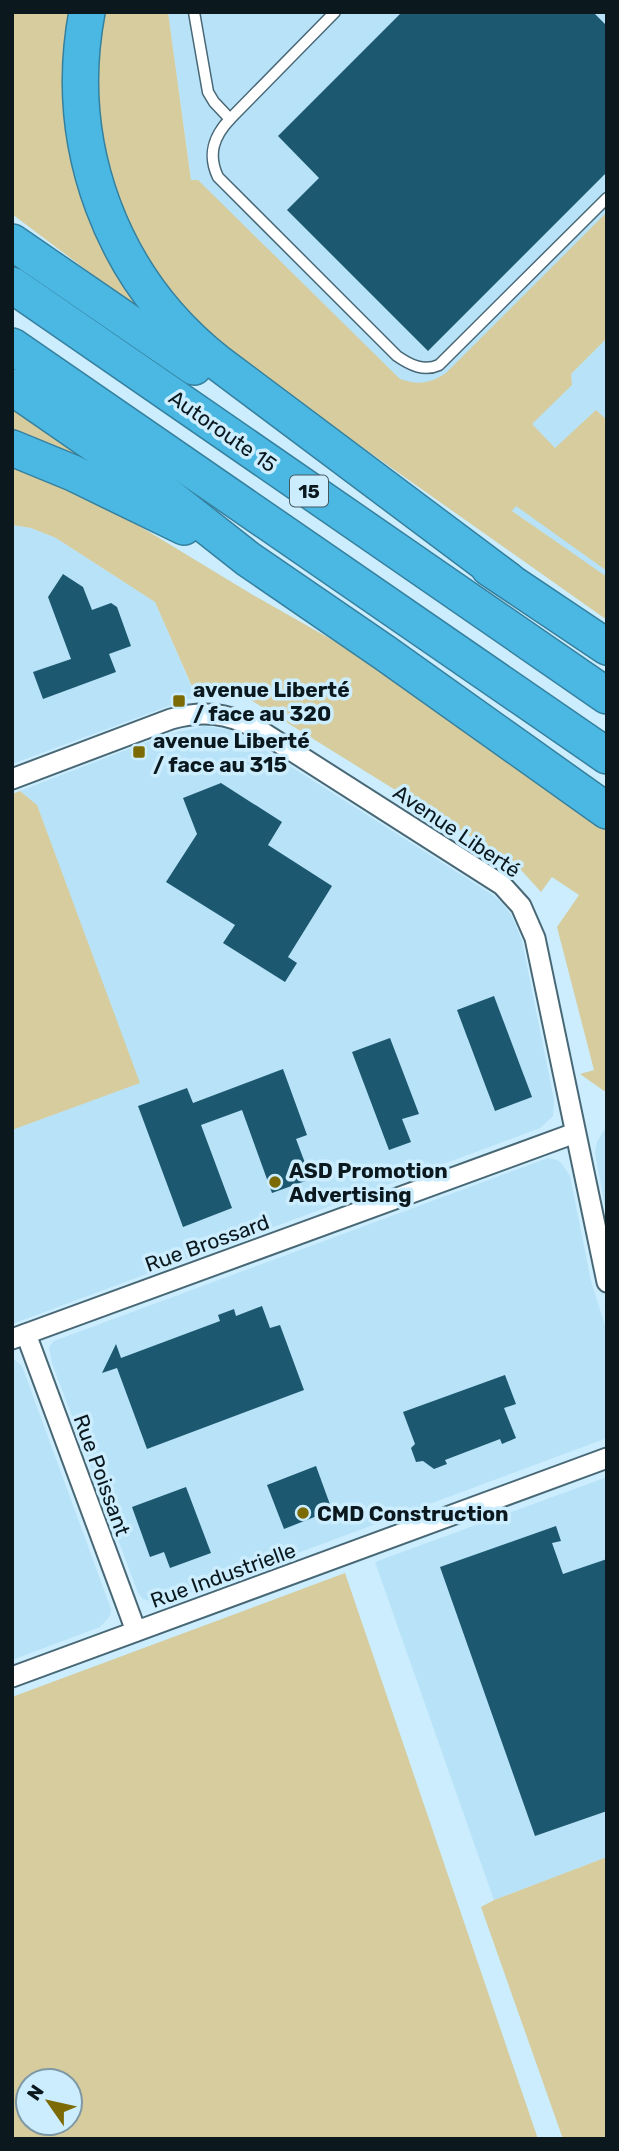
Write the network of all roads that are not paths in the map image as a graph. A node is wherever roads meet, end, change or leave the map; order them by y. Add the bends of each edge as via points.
1 (86, 12) edge
2 (194, 12) edge
3 (335, 12) edge
4 (230, 119) junction
5 (607, 198) edge
6 (16, 244) edge
7 (12, 285) edge
8 (12, 346) edge
9 (12, 387) edge
10 (12, 448) edge
11 (248, 559) junction
12 (508, 580) junction
13 (607, 647) edge
14 (607, 696) edge
15 (607, 756) edge
16 (12, 779) edge
17 (607, 811) edge
18 (575, 1133) junction
19 (607, 1282) edge
20 (19, 1337) edge
21 (607, 1458) edge
22 (136, 1631) junction
23 (12, 1677) edge

1 - 12 highway via 81,95 92,168 122,250 157,305 216,362
2 - 4 lane via 208,92
3 - 4 lane
4 - 5 lane via 214,143 212,160 218,177 397,356 415,366 439,365
6 - 12 highway
7 - 14 highway, Autoroute 15 / 15
8 - 15 highway, 15
9 - 11 highway via 158,488
10 - 11 highway
11 - 17 highway
12 - 13 highway
16 - 18 street, Avenue Liberté via 182,716 219,713 268,735 491,877 521,906 535,938
18 - 19 street, Avenue Liberté
18 - 20 street, Rue Brossard
20 - 22 street, Rue Poissant
21 - 22 street, Rue Industrielle
22 - 23 street, Rue Industrielle

